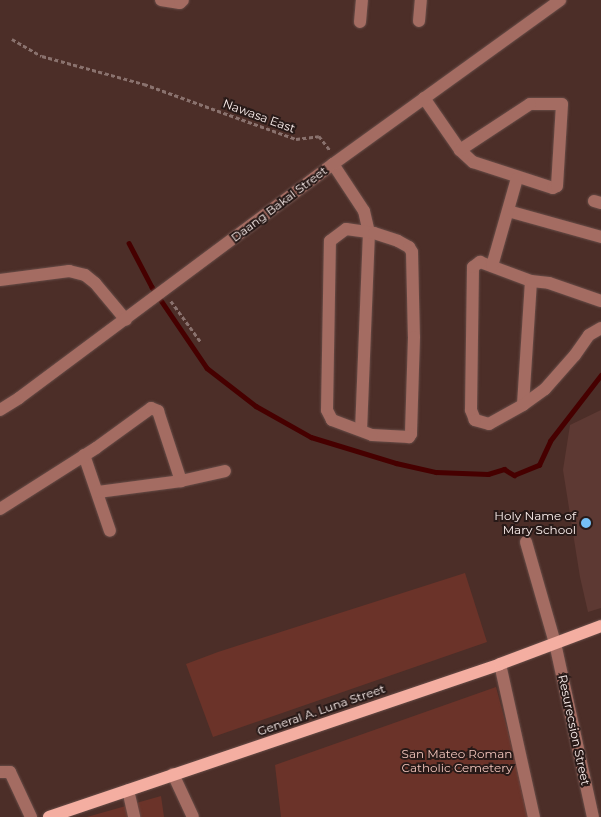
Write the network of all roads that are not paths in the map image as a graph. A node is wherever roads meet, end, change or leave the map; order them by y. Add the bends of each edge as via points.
1 (161, 0) edge
2 (183, 0) edge
3 (362, 0) edge
4 (421, 0) edge
5 (560, 0) edge
6 (419, 21) dead end
7 (360, 22) dead end
8 (424, 98) junction
9 (460, 150) junction
10 (336, 162) junction
11 (517, 178) junction
12 (508, 210) junction
13 (369, 232) junction
14 (601, 237) edge
15 (492, 266) junction
16 (0, 280) edge
17 (531, 281) junction
18 (601, 301) edge
19 (126, 320) junction
20 (601, 328) edge
21 (523, 405) junction
22 (0, 410) edge
23 (361, 430) junction
24 (84, 455) junction
25 (225, 471) dead end
26 (180, 481) junction
27 (98, 492) junction
28 (0, 509) edge
29 (110, 531) dead end
30 (526, 542) dead end
31 (601, 626) edge
32 (555, 643) junction
33 (500, 664) junction
34 (0, 772) edge
35 (173, 774) junction
36 (128, 790) junction
37 (31, 817) edge
38 (49, 817) edge
39 (134, 817) edge
40 (193, 817) edge
41 (534, 817) edge
42 (593, 817) edge

1 - 2 street via 180,3
3 - 7 street
4 - 6 street
5 - 8 street, Daang Bakal Street
8 - 9 street
8 - 10 street, Daang Bakal Street
9 - 11 street via 473,162
9 - 11 street via 530,104 560,103 563,107 557,186 553,188
10 - 13 street via 364,211
10 - 19 street, Daang Bakal Street
11 - 12 street
12 - 14 street
12 - 15 street
13 - 23 street
13 - 23 street via 346,229 330,241 327,410 332,420
13 - 23 street via 398,241 412,252 411,434 404,438 372,435
15 - 17 street
15 - 21 street via 480,262 473,267 471,410 475,420 489,424
16 - 19 street via 69,271 85,275
17 - 18 street via 549,283
17 - 21 street
19 - 22 street, Daang Bakal Street
20 - 21 street via 589,335 576,355 545,389
24 - 26 street via 155,408
24 - 27 street
24 - 28 street
25 - 26 street
26 - 27 street
27 - 29 street
30 - 32 street, Resurecsion Street
31 - 32 main road, General A. Luna Street
32 - 33 main road, General A. Luna Street
32 - 42 street, Resurecsion Street
33 - 35 main road, General A. Luna Street
33 - 41 street
34 - 37 street via 10,772
35 - 36 main road, General A. Luna Street
35 - 40 street
36 - 38 main road, General A. Luna Street
36 - 39 street

